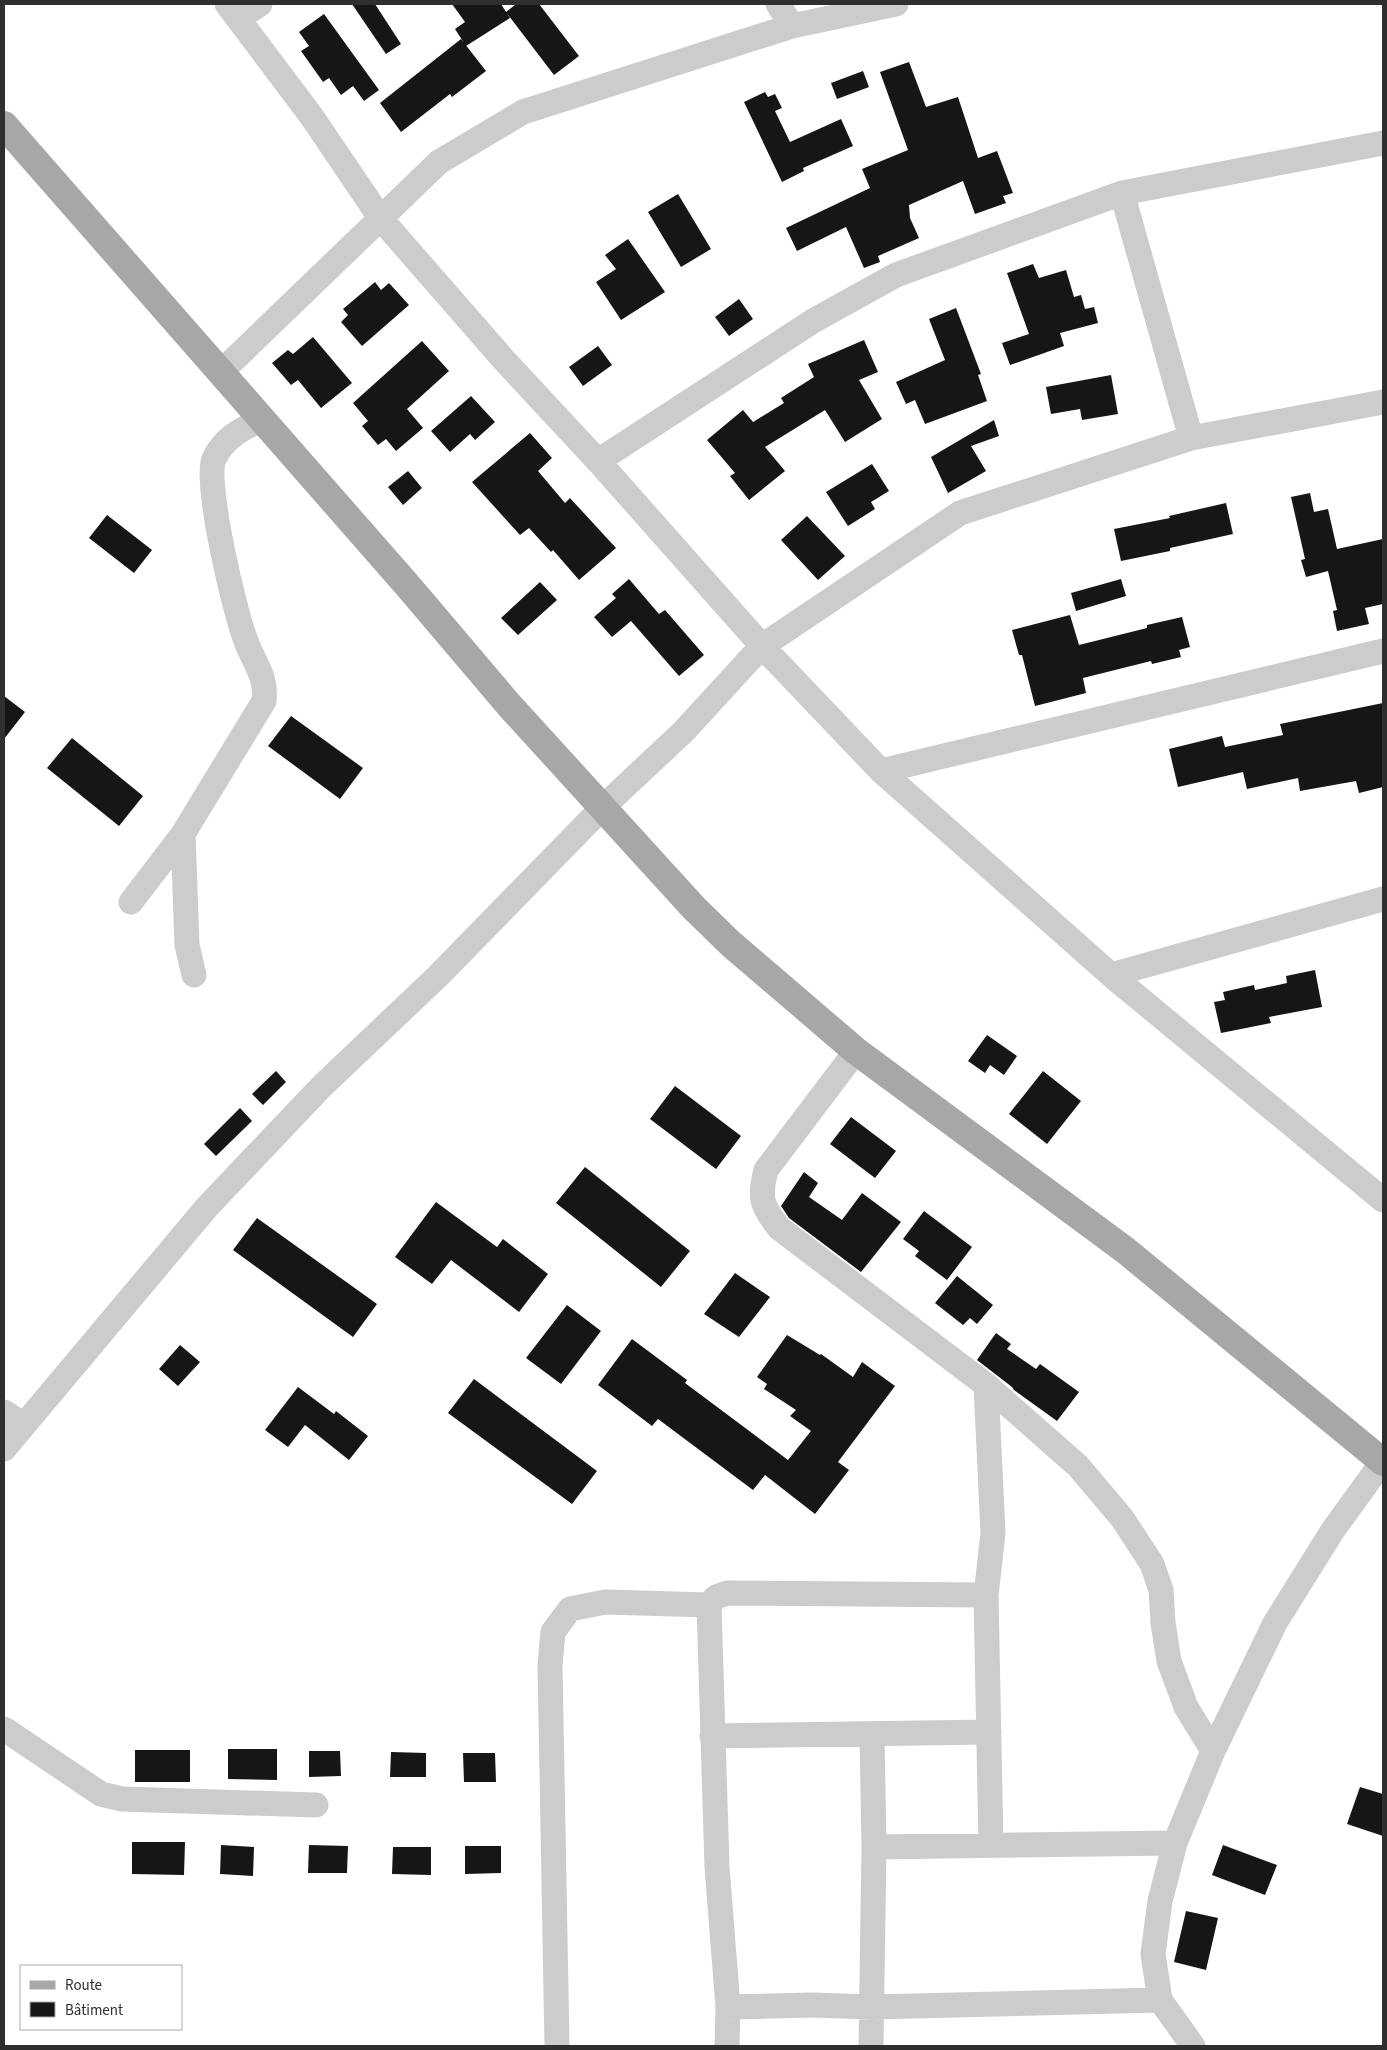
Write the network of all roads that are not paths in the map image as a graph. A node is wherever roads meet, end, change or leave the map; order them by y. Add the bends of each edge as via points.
1 (260, 4) edge
2 (778, 4) edge
3 (896, 4) edge
4 (233, 11) edge
5 (792, 26) junction
6 (4, 125) edge
7 (1383, 143) edge
8 (1122, 193) junction
9 (381, 219) junction
10 (221, 372) junction
11 (1383, 402) edge
12 (262, 419) junction
13 (1191, 438) junction
14 (598, 461) junction
15 (762, 646) junction
16 (1383, 651) edge
17 (881, 771) junction
18 (603, 807) junction
19 (184, 834) junction
20 (1383, 900) edge
21 (131, 902) dead end
22 (194, 975) dead end
23 (1111, 975) junction
24 (856, 1051) junction
25 (1383, 1200) edge
26 (986, 1385) junction
27 (14, 1418) edge
28 (4, 1449) edge
29 (1383, 1462) edge
30 (986, 1595) junction
31 (709, 1605) junction
32 (4, 1729) edge
33 (989, 1732) junction
34 (872, 1734) junction
35 (712, 1736) junction
36 (1213, 1751) junction
37 (316, 1805) dead end
38 (1175, 1843) junction
39 (991, 1846) junction
40 (874, 1847) junction
41 (1160, 2000) junction
42 (728, 2007) junction
43 (872, 2007) junction
44 (557, 2046) edge
45 (727, 2046) edge
46 (871, 2046) edge
47 (1193, 2046) edge

1 - 4 street
2 - 5 street
3 - 5 street
4 - 9 street via 312,116
5 - 9 street via 523,112 439,162
6 - 10 main road
7 - 8 street
8 - 13 street
8 - 14 street via 896,275 813,320
9 - 10 street
9 - 14 street via 504,360
10 - 12 main road
11 - 13 street
12 - 18 main road via 509,705
12 - 19 street via 236,432 223,445 213,460 212,481 226,569 246,641 266,688 264,701
13 - 15 street via 960,514
14 - 15 street
15 - 17 street
15 - 18 street via 684,731
16 - 17 street
17 - 23 street
18 - 24 main road via 731,944
18 - 27 street via 438,976 321,1087
19 - 21 street
19 - 22 street via 187,945
20 - 23 street
23 - 25 street
24 - 26 street via 766,1170 761,1190 765,1210 778,1228
24 - 29 main road via 1125,1250
26 - 30 street via 993,1533
26 - 36 street via 1078,1466 1122,1518 1152,1564 1161,1590 1162,1623 1169,1661 1186,1706
27 - 28 street
29 - 36 street via 1333,1530 1274,1623
30 - 31 street via 727,1593 716,1597
30 - 33 street
31 - 35 street
31 - 44 street via 606,1602 570,1609 554,1632 550,1665
32 - 37 street via 101,1794
33 - 34 street
33 - 39 street
34 - 35 street
34 - 40 street
35 - 42 street via 717,1867
36 - 38 street
38 - 39 street
38 - 41 street via 1156,1929 1154,1954
39 - 40 street
40 - 43 street
41 - 43 street
41 - 47 street
42 - 43 street
42 - 45 street
43 - 46 street

